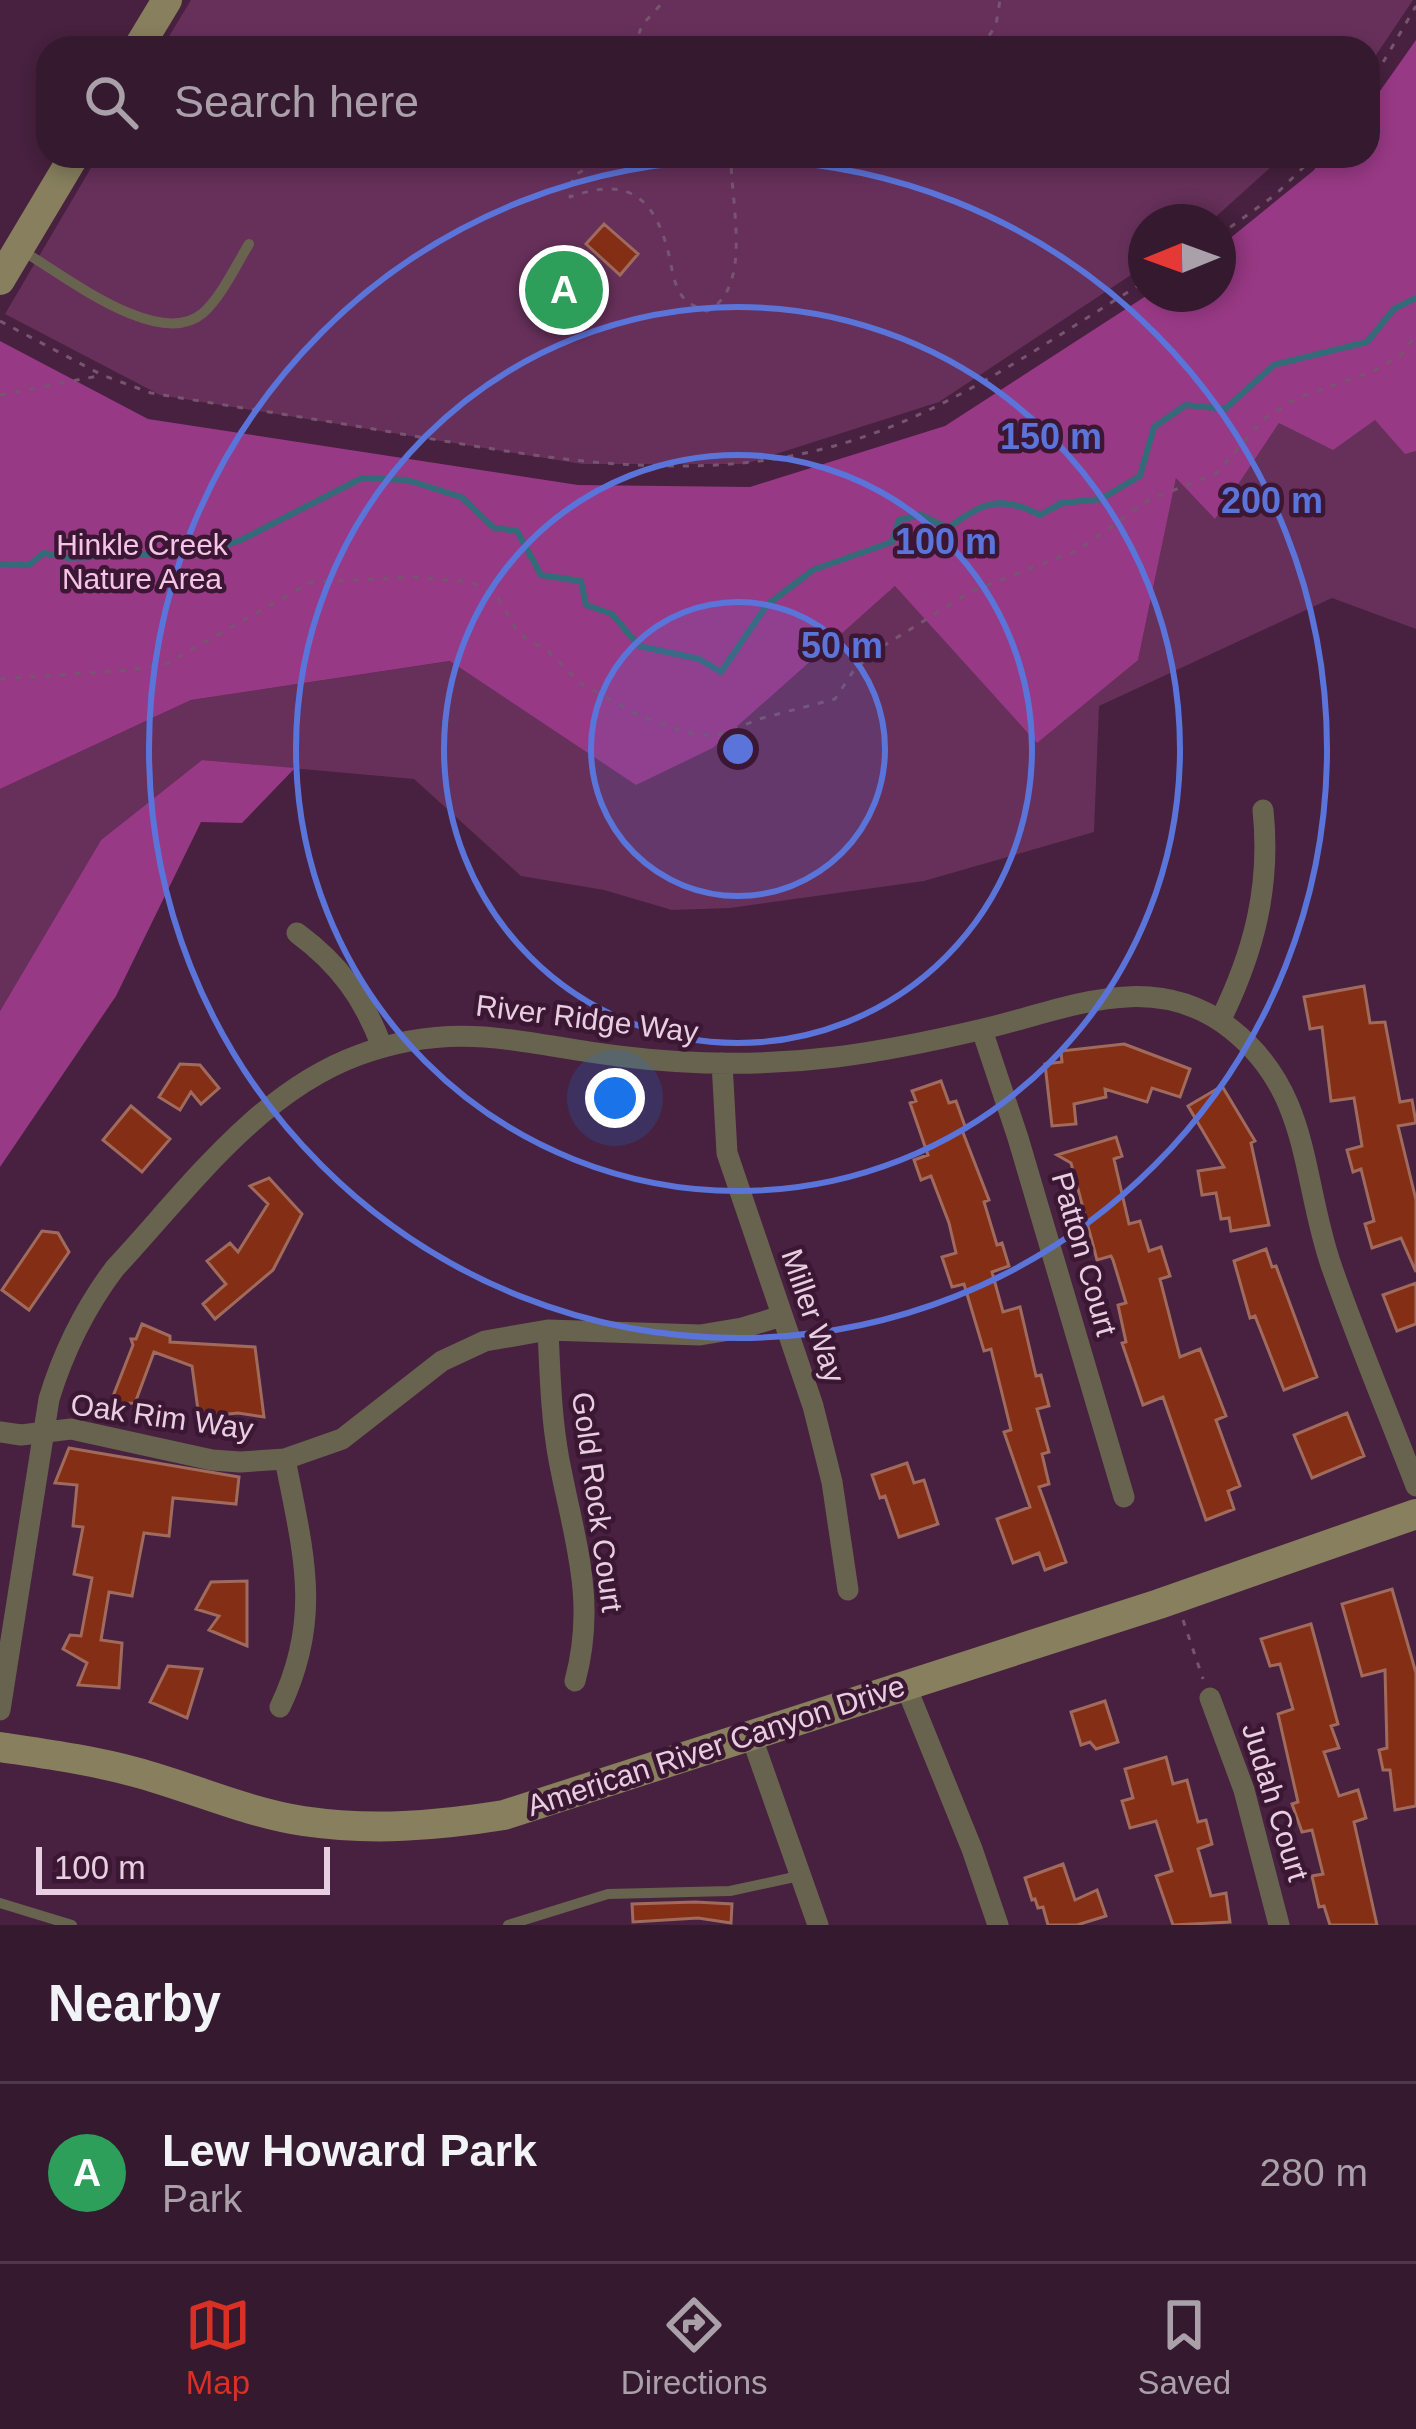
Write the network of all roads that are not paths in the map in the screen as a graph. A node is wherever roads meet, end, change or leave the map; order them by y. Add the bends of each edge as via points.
1 (167, 0) edge
2 (145, 36) edge
3 (67, 168) edge
4 (250, 244) dead end
5 (19, 249) junction
6 (0, 280) edge
7 (1263, 810) dead end
8 (297, 933) dead end
9 (1220, 1021) junction
10 (982, 1030) junction
11 (382, 1047) junction
12 (722, 1064) junction
13 (782, 1316) junction
14 (548, 1330) junction
15 (0, 1432) edge
16 (43, 1432) junction
17 (285, 1459) junction
18 (1416, 1486) edge
19 (1124, 1498) dead end
20 (1416, 1514) edge
21 (848, 1590) dead end
22 (575, 1681) dead end
23 (905, 1684) junction
24 (1210, 1698) road end
25 (280, 1707) dead end
26 (0, 1710) edge
27 (752, 1738) junction
28 (0, 1748) edge
29 (799, 1876) junction
30 (0, 1903) edge
31 (72, 1925) edge
32 (508, 1925) edge
33 (818, 1925) edge
34 (998, 1925) edge
35 (1279, 1925) edge

1 - 2 main road
3 - 5 main road
4 - 5 lane via 206,310 167,326
5 - 6 main road
7 - 9 street via 1261,914
8 - 11 street via 356,991
9 - 10 street, River Ridge Way via 1122,995
9 - 18 street, River Ridge Way via 1256,1051 1289,1099 1331,1264
10 - 12 street, River Ridge Way via 836,1057
10 - 19 street, Patton Court
11 - 12 street, River Ridge Way via 491,1035
11 - 16 street, River Ridge Way via 322,1071 268,1108 115,1268 64,1352
12 - 13 street, Miller Way via 727,1153
13 - 14 street, Oak Rim Way via 700,1335
13 - 21 street, Miller Way via 832,1482
14 - 17 street, Oak Rim Way via 456,1353 354,1432
14 - 22 street, Gold Rock Court via 559,1458 587,1608
15 - 16 street, Oak Rim Way
16 - 17 street, Oak Rim Way via 71,1429 212,1460
16 - 26 street, River Ridge Way
17 - 25 street via 308,1587 303,1649
20 - 23 main road, American River Canyon Drive
23 - 27 main road, American River Canyon Drive
23 - 34 street
24 - 35 street, Judah Court
27 - 28 main road, American River Canyon Drive via 522,1810 411,1827 276,1815 136,1772
27 - 29 street
29 - 32 lane via 730,1891 608,1894
29 - 33 street
30 - 31 lane

